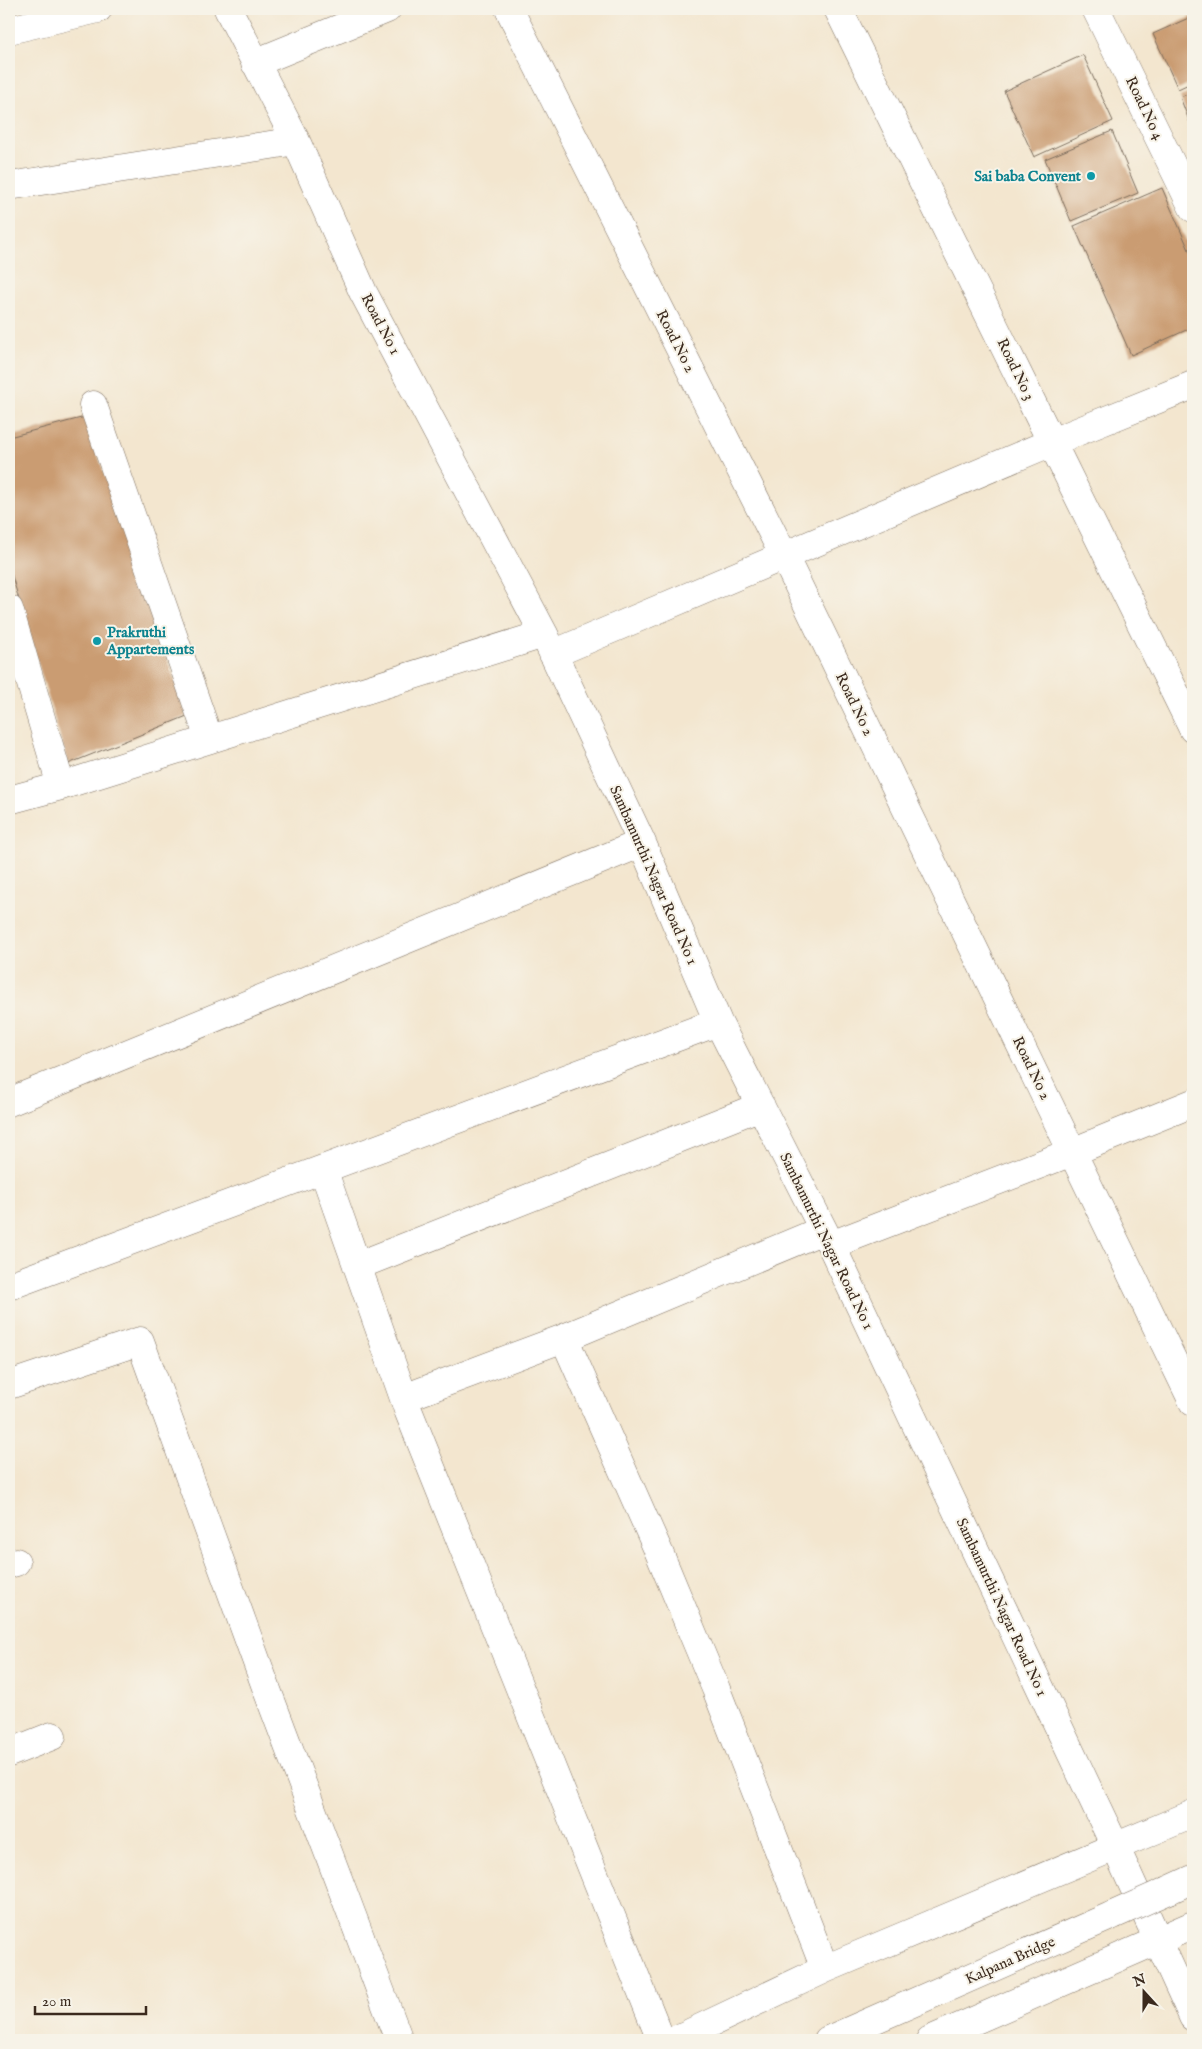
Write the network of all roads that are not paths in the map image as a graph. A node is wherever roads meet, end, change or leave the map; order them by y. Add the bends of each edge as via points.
1 (98, 9) edge
2 (228, 9) edge
3 (387, 9) edge
4 (509, 9) edge
5 (838, 9) edge
6 (1096, 9) edge
7 (9, 30) edge
8 (254, 63) junction
9 (296, 141) junction
10 (9, 186) edge
11 (1193, 208) edge
12 (1193, 385) edge
13 (94, 405) dead end
14 (1052, 442) junction
15 (784, 556) junction
16 (9, 609) edge
17 (548, 644) junction
18 (1193, 729) edge
19 (209, 739) junction
20 (61, 786) junction
21 (9, 800) edge
22 (642, 843) junction
23 (718, 1022) junction
24 (9, 1102) edge
25 (1193, 1103) edge
26 (760, 1106) junction
27 (1072, 1152) junction
28 (323, 1169) junction
29 (827, 1238) junction
30 (357, 1266) junction
31 (9, 1286) edge
32 (564, 1338) junction
33 (9, 1385) edge
34 (404, 1398) junction
35 (1193, 1402) edge
36 (52, 1736) dead end
37 (9, 1753) edge
38 (1193, 1814) edge
39 (1115, 1846) junction
40 (1181, 1885) edge
41 (1193, 1925) edge
42 (1158, 1940) junction
43 (824, 1969) junction
44 (1193, 2017) edge
45 (399, 2040) edge
46 (661, 2040) edge
47 (675, 2040) edge
48 (828, 2040) edge
49 (930, 2040) edge

1 - 7 street
2 - 8 street, Road No 1
3 - 8 street
4 - 15 street, Road No 2
5 - 14 street, Road No 3
6 - 11 street, Road No 4
8 - 9 street, Road No 1
9 - 10 street
9 - 17 street, Road No 1 via 363,292
12 - 14 street
13 - 19 street
14 - 15 street
14 - 18 street, Road No 3
15 - 17 street
15 - 27 street, Road No 2
16 - 20 street
17 - 19 street
17 - 22 street, Sambamurthi Nagar Road No 1
19 - 20 street
20 - 21 street
22 - 23 street, Sambamurthi Nagar Road No 1
22 - 24 street
23 - 26 street, Sambamurthi Nagar Road No 1
23 - 28 street
25 - 27 street
26 - 29 street, Sambamurthi Nagar Road No 1
26 - 30 street
27 - 29 street
27 - 35 street, Road No 2
28 - 30 street
28 - 31 street
29 - 32 street
29 - 39 street, Sambamurthi Nagar Road No 1
30 - 34 street
32 - 34 street
32 - 43 street via 716,1689
33 - 45 street via 140,1341
34 - 46 street
36 - 37 street
38 - 39 street
39 - 42 street, Sambamurthi Nagar Road No 1
39 - 43 street
40 - 48 street, Kalpana Bridge, bridge
41 - 42 street
42 - 44 street, Sambamurthi Nagar Road No 1
42 - 49 street
43 - 47 street

